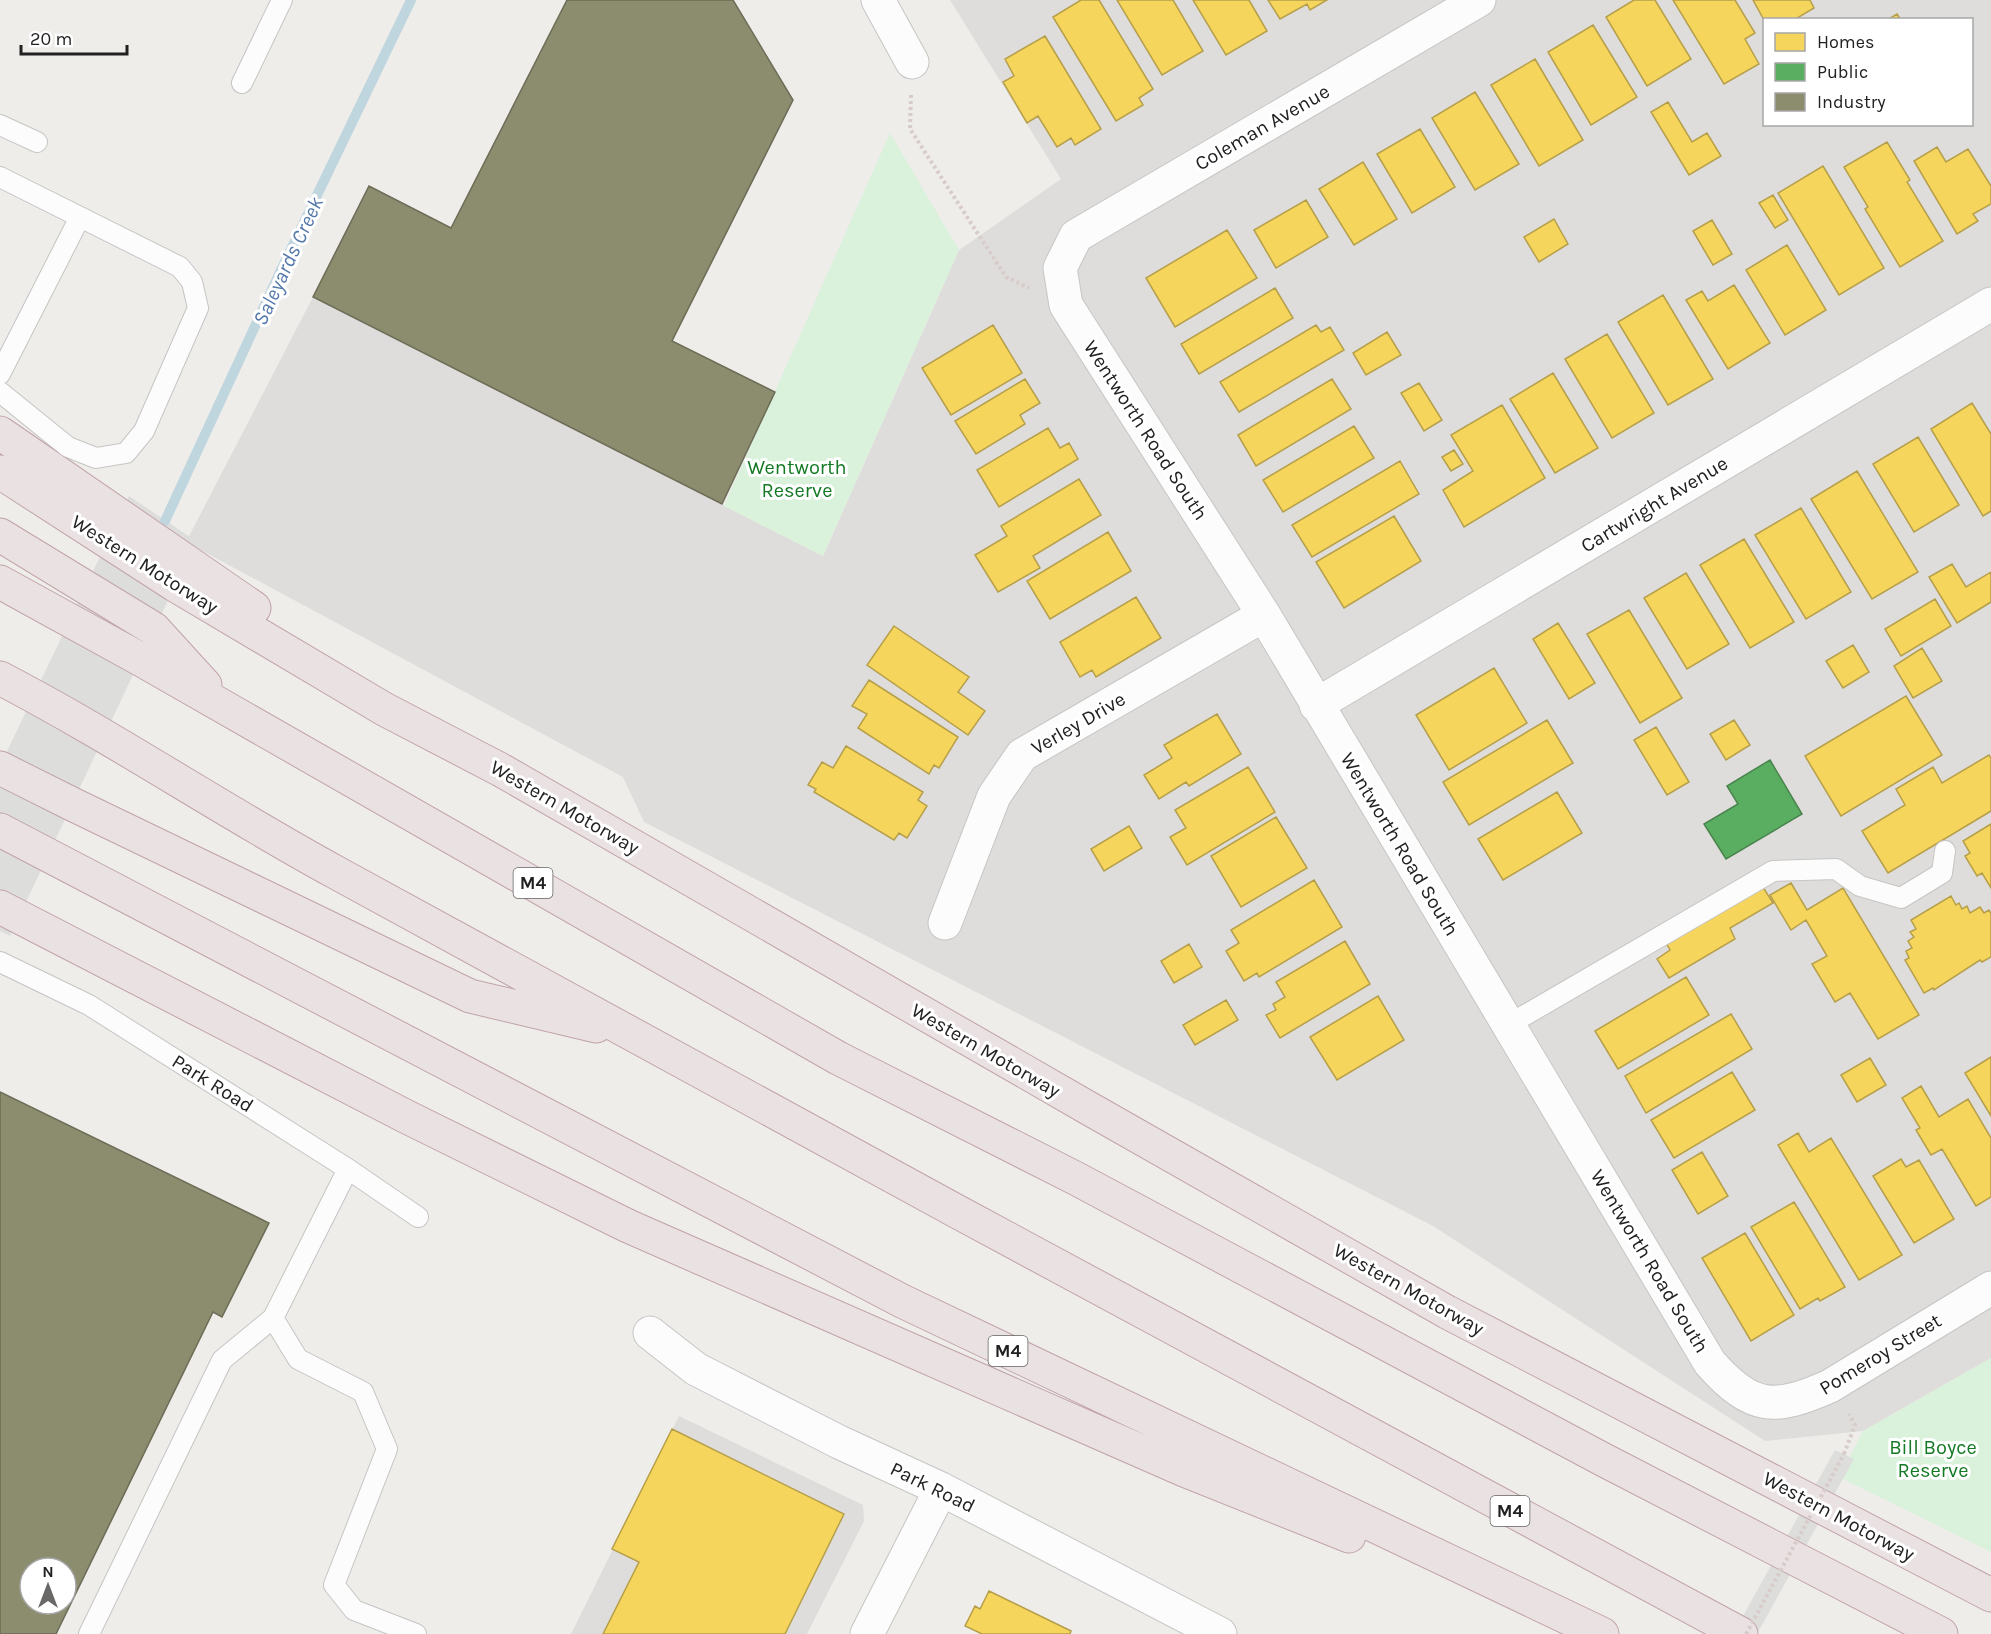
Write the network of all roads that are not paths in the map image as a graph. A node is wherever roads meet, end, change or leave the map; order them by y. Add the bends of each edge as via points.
1 (282, 0) edge
2 (878, 0) edge
3 (1479, 0) edge
4 (912, 62) road end
5 (242, 83) dead end
6 (0, 124) edge
7 (37, 142) dead end
8 (0, 177) edge
9 (80, 217) junction
10 (1060, 268) joint
11 (1991, 304) edge
12 (0, 374) edge
13 (0, 392) edge
14 (0, 433) edge
15 (0, 472) edge
16 (114, 528) junction
17 (0, 535) edge
18 (0, 582) edge
19 (1264, 615) junction
20 (0, 678) edge
21 (1316, 705) junction
22 (227, 708) junction
23 (0, 768) edge
24 (0, 830) edge
25 (1946, 850) dead end
26 (10, 911) edge
27 (945, 923) dead end
28 (0, 962) edge
29 (1508, 1025) junction
30 (638, 1036) junction
31 (348, 1169) junction
32 (418, 1217) dead end
33 (1991, 1288) edge
34 (273, 1318) junction
35 (650, 1333) dead end
36 (1763, 1402) joint
37 (941, 1489) junction
38 (1991, 1595) edge
39 (90, 1634) edge
40 (416, 1634) edge
41 (867, 1634) edge
42 (1220, 1634) edge
43 (1596, 1634) edge
44 (1602, 1634) edge
45 (1741, 1634) edge
46 (1941, 1634) edge

1 - 5 lane
2 - 4 street
3 - 10 street, Coleman Avenue via 1076,236
6 - 7 lane
8 - 9 lane
9 - 12 lane
9 - 13 lane via 180,267 192,282 198,308 144,432 126,453 96,459 68,447
10 - 19 street, Wentworth Road South via 1066,305
11 - 21 street, Cartwright Avenue
14 - 16 highway
15 - 16 highway, Western Motorway
16 - 38 highway, Western Motorway via 180,574 501,770 1447,1312
17 - 22 highway via 154,629
18 - 22 highway, M4
19 - 21 street, Wentworth Road South
19 - 27 street, Verley Drive via 1022,755 994,796
20 - 30 highway, M4 via 105,735 330,869
21 - 29 street, Wentworth Road South
22 - 46 highway, M4 via 838,1058 1077,1179 1594,1455
23 - 30 highway via 470,996
24 - 44 highway, M4 via 902,1301
25 - 29 lane via 1942,873 1901,898 1860,886 1836,869 1773,871
26 - 43 highway via 407,1117 628,1226 1184,1470
28 - 31 lane, Park Road via 89,1005
29 - 36 street, Wentworth Road South via 1710,1363 1743,1395
30 - 45 highway, M4
31 - 32 lane, Park Road
31 - 34 lane
33 - 36 street, Pomeroy Street via 1830,1386 1804,1398
34 - 39 lane via 222,1360
34 - 40 lane via 298,1359 363,1392 387,1449 334,1585 354,1610
35 - 37 street, Park Road via 696,1369
37 - 41 street
37 - 42 street, Park Road

